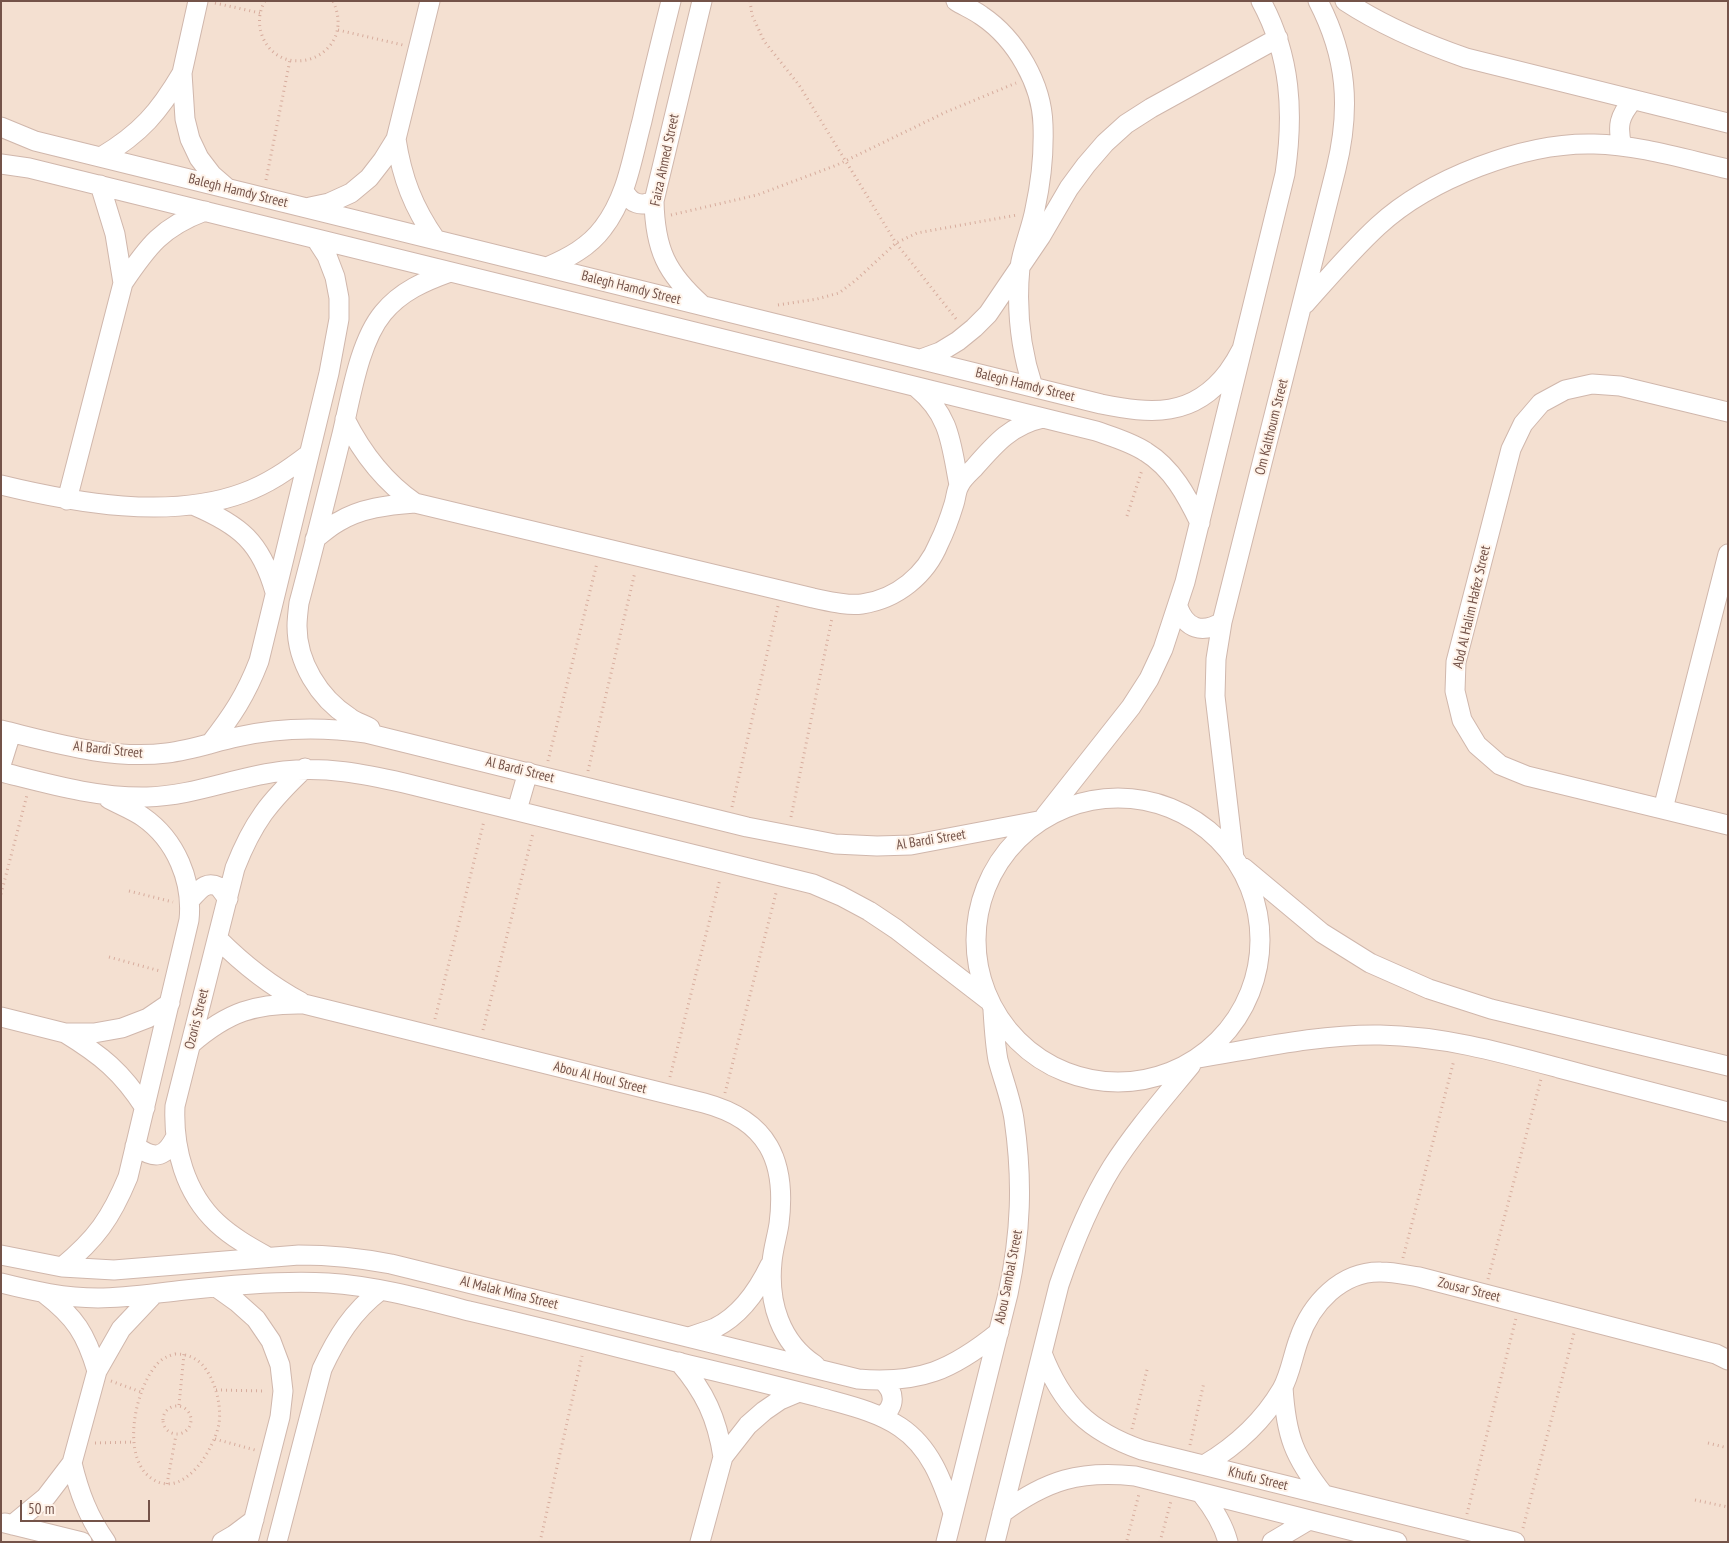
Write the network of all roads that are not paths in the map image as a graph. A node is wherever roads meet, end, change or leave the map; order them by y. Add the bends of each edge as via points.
1 (198, 1) edge
2 (430, 1) edge
3 (671, 1) edge
4 (702, 1) edge
5 (956, 1) edge
6 (1261, 1) edge
7 (1318, 1) edge
8 (1345, 1) edge
9 (1278, 38) junction
10 (182, 73) junction
11 (1633, 100) junction
12 (1728, 123) edge
13 (1, 127) edge
14 (396, 139) junction
15 (35, 140) junction
16 (1622, 146) junction
17 (101, 157) junction
18 (1, 164) edge
19 (29, 168) junction
20 (1728, 170) edge
21 (100, 186) junction
22 (228, 188) junction
23 (624, 191) junction
24 (263, 197) junction
25 (306, 208) junction
26 (654, 210) junction
27 (205, 211) junction
28 (251, 222) junction
29 (316, 239) junction
30 (436, 240) junction
31 (1020, 265) junction
32 (547, 267) junction
33 (450, 272) junction
34 (123, 283) junction
35 (703, 306) junction
36 (1303, 306) junction
37 (759, 320) junction
38 (753, 346) junction
39 (1242, 349) junction
40 (921, 359) junction
41 (329, 374) junction
42 (355, 381) junction
43 (916, 387) junction
44 (1033, 387) junction
45 (1101, 404) junction
46 (1728, 412) edge
47 (1045, 418) junction
48 (346, 419) junction
49 (1096, 431) junction
50 (309, 454) junction
51 (1, 485) edge
52 (959, 485) junction
53 (67, 500) junction
54 (415, 503) junction
55 (193, 505) junction
56 (1200, 523) junction
57 (316, 539) junction
58 (1728, 554) edge
59 (1724, 582) edge
60 (275, 591) junction
61 (299, 603) junction
62 (1178, 607) junction
63 (1222, 622) junction
64 (6, 731) edge
65 (393, 739) junction
66 (210, 744) junction
67 (1, 765) edge
68 (305, 768) junction
69 (1, 772) edge
70 (536, 774) junction
71 (98, 794) junction
72 (1663, 809) junction
73 (517, 810) junction
74 (1041, 820) junction
75 (1728, 825) edge
76 (1237, 861) junction
77 (228, 899) junction
78 (190, 903) junction
79 (218, 939) junction
80 (170, 1003) junction
81 (304, 1004) junction
82 (990, 1004) junction
83 (1, 1017) edge
84 (65, 1033) junction
85 (191, 1044) junction
86 (1197, 1060) junction
87 (1728, 1066) edge
88 (145, 1108) junction
89 (1728, 1112) edge
90 (175, 1138) junction
91 (136, 1146) junction
92 (1, 1256) edge
93 (268, 1257) junction
94 (772, 1262) junction
95 (62, 1267) junction
96 (1, 1283) edge
97 (216, 1287) junction
98 (381, 1290) junction
99 (44, 1293) junction
100 (154, 1294) junction
101 (998, 1332) junction
102 (689, 1337) junction
103 (1042, 1353) junction
104 (1724, 1356) edge
105 (679, 1362) junction
106 (822, 1370) junction
107 (96, 1373) junction
108 (883, 1381) junction
109 (1283, 1387) junction
110 (799, 1392) junction
111 (882, 1416) junction
112 (280, 1417) junction
113 (308, 1419) junction
114 (1135, 1447) junction
115 (724, 1457) junction
116 (72, 1463) junction
117 (1195, 1463) junction
118 (1139, 1478) junction
119 (1201, 1493) junction
120 (1324, 1495) junction
121 (953, 1513) junction
122 (1002, 1514) junction
123 (254, 1520) junction
124 (1309, 1520) junction
125 (7, 1523) edge
126 (281, 1537) edge
127 (1518, 1537) edge
128 (82, 1542) edge
129 (106, 1542) edge
130 (222, 1542) edge
131 (248, 1542) edge
132 (700, 1542) edge
133 (946, 1542) edge
134 (995, 1542) edge
135 (1228, 1542) edge
136 (1272, 1542) edge
137 (1397, 1542) edge

1 - 10 street
2 - 14 street
3 - 23 street
4 - 26 street, Faiza Ahmed Street
5 - 31 street via 983,16 1006,37 1024,62 1037,92 1043,124 1042,160 1035,211
6 - 9 street
7 - 36 street, Om Kalthoum Street via 1340,60 1345,118 1342,144
8 - 11 street via 1394,30 1448,52
9 - 31 street via 1126,124 1086,165
9 - 39 street via 1291,108 1290,141 1286,174
10 - 17 street via 156,113 140,130
10 - 22 street via 185,119 190,139 203,164
11 - 12 street
11 - 16 street via 1620,121
13 - 15 street, Balegh Hamdy Street
14 - 25 street via 369,178 350,193 329,203
14 - 30 street via 412,202
15 - 17 street, Balegh Hamdy Street
15 - 19 street via 25,153
16 - 20 street
16 - 36 street via 1565,144 1537,148 1446,182 1411,201 1379,225
17 - 22 street, Balegh Hamdy Street
18 - 19 street, Balegh Hamdy Street
19 - 21 street, Balegh Hamdy Street
21 - 27 street, Balegh Hamdy Street
21 - 34 street via 115,234
22 - 24 street, Balegh Hamdy Street
23 - 26 street via 633,203 648,204
23 - 32 street via 615,212 586,246
24 - 25 street, Balegh Hamdy Street
24 - 28 street
25 - 30 street, Balegh Hamdy Street
26 - 35 street, Faiza Ahmed Street via 660,249 670,271
27 - 28 street, Balegh Hamdy Street
27 - 34 street via 179,223 156,240
28 - 29 street, Balegh Hamdy Street
29 - 33 street, Balegh Hamdy Street
29 - 41 street via 335,276 338,298
30 - 32 street, Balegh Hamdy Street
31 - 40 street via 988,314 968,334 940,352
31 - 44 street via 1019,325
32 - 35 street, Balegh Hamdy Street
33 - 38 street, Balegh Hamdy Street
33 - 42 street via 414,287 384,312 372,328
34 - 53 street
35 - 37 street, Balegh Hamdy Street
36 - 63 street, Om Kalthoum Street
37 - 38 street
37 - 40 street, Balegh Hamdy Street
38 - 43 street, Balegh Hamdy Street
39 - 45 street, Balegh Hamdy Street via 1228,373 1208,393 1184,406 1158,412
39 - 56 street
40 - 44 street, Balegh Hamdy Street
41 - 42 street via 341,369 352,375
41 - 50 street
42 - 48 street
43 - 47 street, Balegh Hamdy Street
43 - 52 street via 929,397 946,424
44 - 45 street, Balegh Hamdy Street
45 - 49 street via 1105,416
46 - 72 street, Abd Al Halim Hafez Street via 1620,386 1592,384 1565,390 1541,403 1523,424 1511,449 1456,662 1455,691 1462,720 1477,745 1500,764 1527,776
47 - 49 street, Balegh Hamdy Street
47 - 52 street via 1014,429 1001,439
48 - 54 street via 382,476
48 - 57 street
49 - 56 street, Balegh Hamdy Street via 1147,452 1170,473 1187,496
50 - 55 street via 266,483 235,496
50 - 60 street
51 - 53 street
52 - 54 street via 938,546 926,566 908,585 886,598 861,604 782,591
53 - 55 street via 128,506
54 - 57 street via 362,511 337,522
55 - 60 street via 237,528 255,546
56 - 62 street
57 - 61 street
58 - 59 street
59 - 72 street
60 - 61 street via 281,603 290,606
60 - 66 street via 259,661 250,684
61 - 65 street via 297,627 300,648 318,688 332,705 350,718
62 - 63 street via 1181,616 1195,628 1205,629
62 - 74 street via 1163,650 1131,707
63 - 76 street, Om Kalthoum Street via 1215,696
64 - 66 street, Al Bardi Street via 117,754 167,753
64 - 67 street
65 - 66 street, Al Bardi Street via 339,729 305,728 271,730
65 - 70 street, Al Bardi Street
68 - 71 street via 259,775 171,796
68 - 73 street via 365,774
68 - 77 street, Ozoris Street via 281,790 246,840
69 - 71 street
70 - 73 street
70 - 74 street, Al Bardi Street via 787,836 835,844 910,845
71 - 78 street via 144,818 162,834 186,878
72 - 75 street, Abd Al Halim Hafez Street
73 - 82 street via 812,884 841,896 896,929
74 - 76 street via 1067,807 1093,800 1120,797 1146,800 1172,808 1196,821
74 - 82 street via 1013,843 993,870 980,901 975,934 978,968
76 - 86 street via 1252,892 1260,922 1260,954 1254,984 1242,1012 1223,1038
76 - 87 street via 1322,933 1399,977 1460,1000
77 - 78 street via 219,887 209,884
77 - 79 street, Ozoris Street
78 - 80 street via 187,932
79 - 81 street, Abou Al Houl Street via 258,975
79 - 85 street, Ozoris Street
80 - 84 street via 148,1018 122,1028 94,1033
80 - 88 street
81 - 85 street, Abou Al Houl Street via 254,1007 209,1028
81 - 94 street, Abou Al Houl Street via 721,1108 742,1118 759,1133 772,1152 780,1174 779,1225
82 - 86 street via 1012,1036 1037,1058 1066,1073 1098,1082 1131,1082 1164,1075
82 - 101 street, Abou Sambal Street via 998,1058 1014,1116 1020,1189 1016,1258
83 - 84 street
84 - 88 street via 111,1065 131,1086
85 - 90 street, Ozoris Street via 175,1106
86 - 89 street via 1340,1037 1419,1037 1545,1064
86 - 103 street via 1133,1138 1091,1205 1059,1285
88 - 91 street
90 - 91 street via 164,1153 154,1156
90 - 93 street, Ozoris Street via 182,1169 196,1197 216,1222 241,1242
91 - 95 street via 128,1177 107,1220 84,1249
92 - 95 street, Al Malak Mina Street
93 - 95 street, Al Malak Mina Street via 122,1270
93 - 102 street, Al Malak Mina Street via 330,1255 391,1264
94 - 102 street, Abou Al Houl Street via 759,1288 740,1310 716,1327
94 - 106 street, Abou Al Houl Street via 776,1313 786,1337 801,1356
96 - 99 street, Al Malak Mina Street
97 - 98 street, Al Malak Mina Street via 299,1282
97 - 100 street, Al Malak Mina Street
97 - 112 street via 256,1319 271,1340 280,1365 283,1391
98 - 105 street, Al Malak Mina Street
98 - 113 street via 365,1302 333,1345 322,1369
99 - 100 street, Al Malak Mina Street via 97,1298
99 - 107 street via 79,1326 90,1348
100 - 107 street via 121,1329
101 - 108 street, Al Malak Mina Street via 954,1364 908,1379
101 - 121 street, Abou Sambal Street
102 - 106 street, Al Malak Mina Street
103 - 114 street, Khufu Street via 1059,1389 1079,1414 1098,1430
103 - 122 street
104 - 109 street, Zousar Street via 1399,1273 1379,1272 1359,1275 1324,1295 1300,1337
105 - 110 street, Al Malak Mina Street
105 - 115 street via 711,1410
106 - 108 street, Al Malak Mina Street
107 - 116 street
108 - 111 street via 891,1390 893,1402
109 - 117 street, Zousar Street via 1268,1411 1228,1451
109 - 120 street, Zousar Street via 1285,1417 1292,1445 1305,1472
110 - 111 street, Al Malak Mina Street
110 - 115 street via 780,1400 748,1425
111 - 121 street, Al Malak Mina Street via 920,1444 934,1464
112 - 113 street via 285,1410 294,1407 303,1411
112 - 123 street
113 - 126 street
114 - 117 street, Khufu Street
114 - 118 street via 1127,1462 1129,1471
115 - 132 street
116 - 125 street via 46,1497
116 - 129 street via 86,1508
117 - 120 street, Khufu Street
118 - 119 street, Khufu Street
118 - 122 street, Khufu Street via 1104,1474 1064,1480 1022,1499
119 - 124 street, Khufu Street
119 - 135 street via 1215,1511
120 - 127 street, Khufu Street via 1463,1529
121 - 133 street, Abou Sambal Street
122 - 134 street
123 - 130 street
123 - 131 street
124 - 136 street
124 - 137 street, Khufu Street
125 - 128 street

